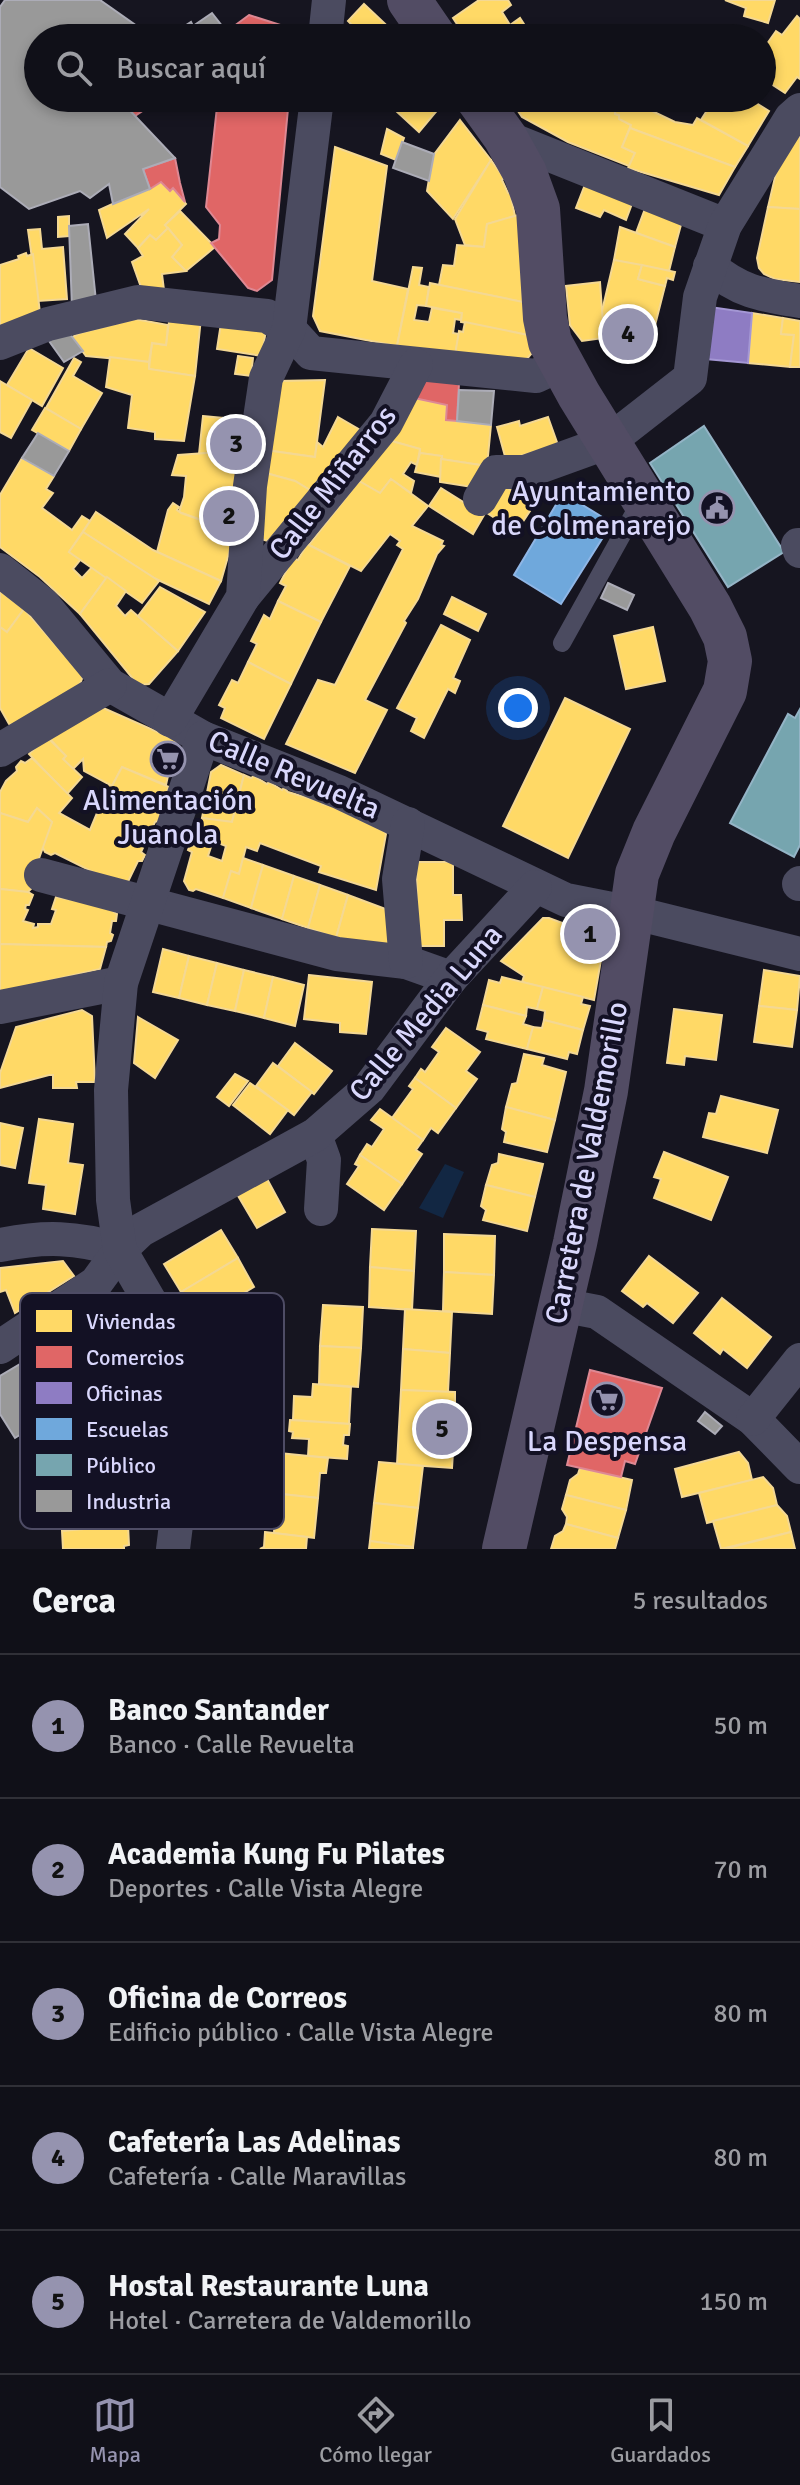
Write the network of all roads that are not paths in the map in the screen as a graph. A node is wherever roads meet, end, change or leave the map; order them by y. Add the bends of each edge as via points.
1 (329, 0) edge
2 (409, 0) edge
3 (326, 24) edge
4 (425, 24) edge
5 (800, 110) edge
6 (315, 112) edge
7 (487, 112) edge
8 (505, 137) junction
9 (576, 167) junction
10 (538, 209) junction
11 (725, 225) junction
12 (710, 266) junction
13 (800, 301) edge
14 (289, 329) junction
15 (0, 343) edge
16 (562, 364) junction
17 (416, 365) junction
18 (608, 442) junction
19 (643, 498) junction
20 (480, 499) dead end
21 (0, 570) edge
22 (243, 597) junction
23 (562, 643) dead end
24 (110, 685) junction
25 (170, 720) junction
26 (203, 738) junction
27 (0, 750) edge
28 (408, 824) junction
29 (41, 875) dead end
30 (535, 887) junction
31 (148, 905) junction
32 (630, 914) junction
33 (800, 954) edge
34 (406, 962) junction
35 (451, 978) junction
36 (121, 983) junction
37 (0, 1007) edge
38 (315, 1135) junction
39 (321, 1209) dead end
40 (0, 1245) edge
41 (120, 1250) junction
42 (81, 1293) edge
43 (145, 1293) edge
44 (561, 1305) junction
45 (20, 1334) edge
46 (0, 1347) edge
47 (800, 1360) edge
48 (753, 1419) junction
49 (800, 1467) edge
50 (175, 1529) edge
51 (173, 1549) edge
52 (504, 1549) edge

1 - 3 street
2 - 4 main road
5 - 11 street
6 - 14 street
7 - 8 main road, Carretera de Valdemorillo
8 - 9 street
8 - 10 main road, Carretera de Valdemorillo
9 - 10 street
9 - 11 street
10 - 16 main road, Carretera de Valdemorillo via 545,318
11 - 12 street
12 - 13 street via 728,282 756,294
12 - 18 street via 700,297 690,378
14 - 15 street via 267,316 138,302 48,324
14 - 17 street via 311,353
14 - 22 street via 266,378 250,486
16 - 17 street via 536,376
16 - 18 main road, Carretera de Valdemorillo
17 - 22 street, Calle Miñarros via 386,423
18 - 19 main road, Carretera de Valdemorillo
18 - 20 street via 525,472 496,472
19 - 23 lane
19 - 32 main road, Carretera de Valdemorillo via 710,607 730,661 725,691 637,874
21 - 24 street, Calle Revuelta via 43,604
22 - 25 street, Calle Miñarros
24 - 25 street, Calle Revuelta
24 - 27 street
25 - 26 street, Calle Revuelta
26 - 28 street, Calle Revuelta
26 - 31 street
28 - 30 street, Calle Revuelta
28 - 34 street via 399,879
29 - 31 street
30 - 32 street, Calle Revuelta via 566,900
30 - 35 street, Calle Media Luna
31 - 34 street via 337,954
31 - 36 street
32 - 33 street, Calle Revuelta
32 - 44 main road, Carretera de Valdemorillo via 606,1091
34 - 35 street
35 - 38 street, Calle Media Luna via 369,1088
36 - 37 street
36 - 41 street via 111,1090 113,1200
38 - 39 street via 324,1160
38 - 41 street, Calle Media Luna via 141,1230
40 - 41 street via 33,1239 86,1240
41 - 42 street, Calle Media Luna via 96,1283
41 - 43 street
44 - 48 street via 597,1312
44 - 52 main road, Carretera de Valdemorillo
45 - 46 street, Calle Media Luna
47 - 48 street
48 - 49 street
50 - 51 street

